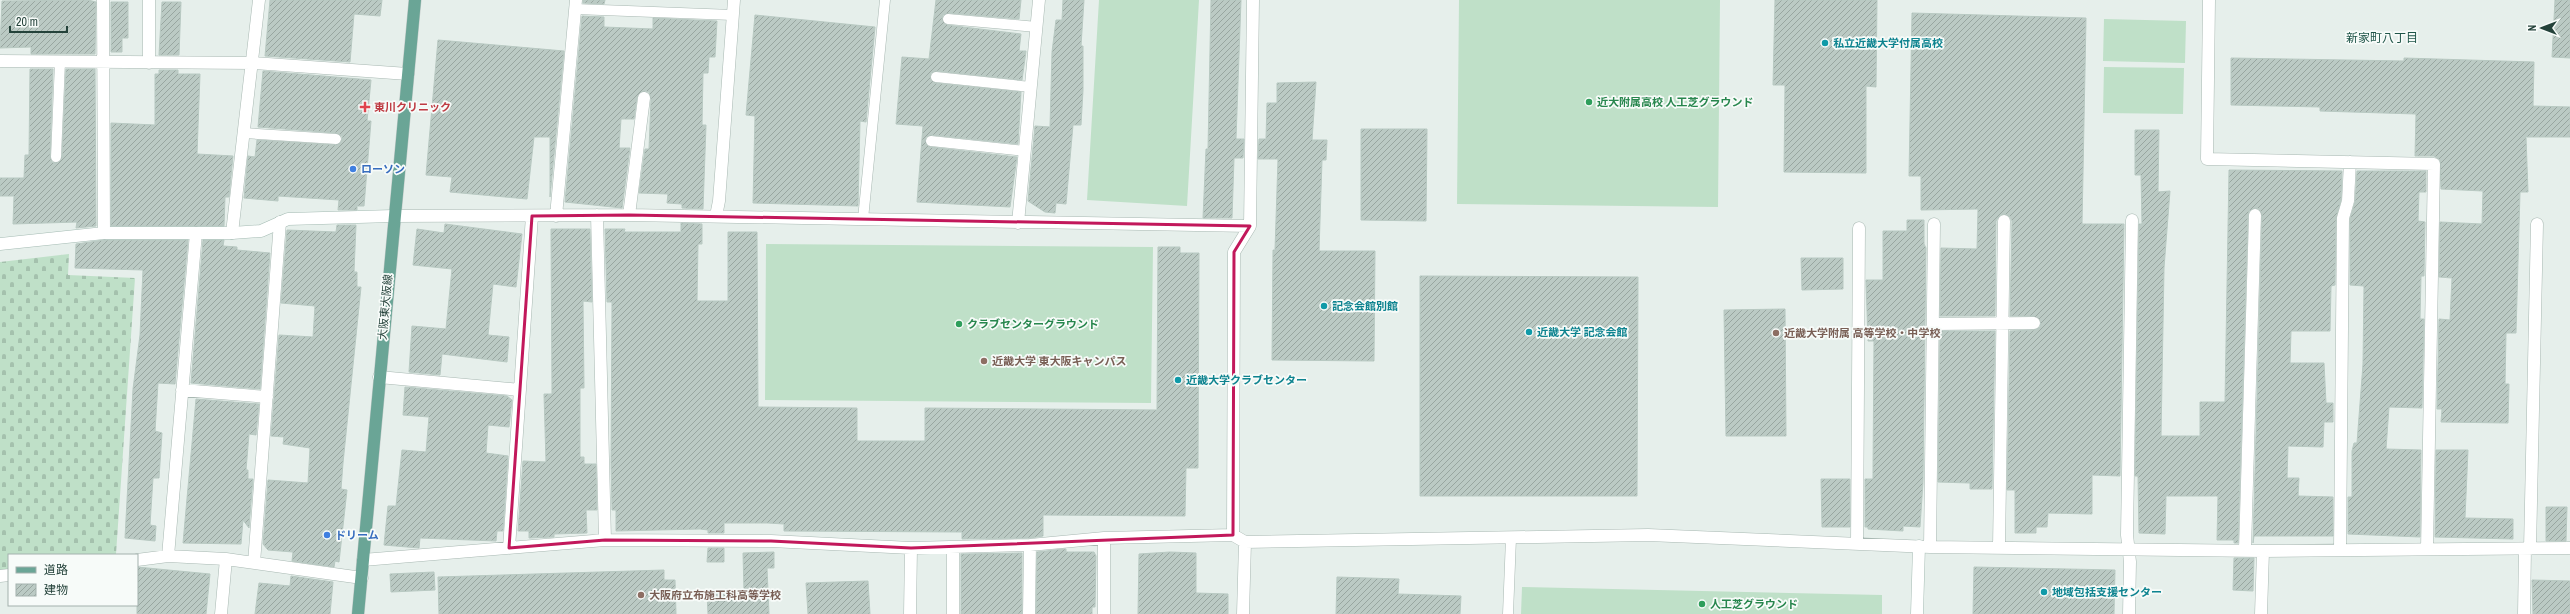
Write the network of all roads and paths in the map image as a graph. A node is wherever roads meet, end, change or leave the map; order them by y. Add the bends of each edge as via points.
1 (103, 0) edge
2 (149, 0) edge
3 (259, 0) edge
4 (415, 0) edge
5 (734, 0) edge
6 (885, 0) edge
7 (1040, 0) edge
8 (1253, 0) edge
9 (2209, 0) edge
10 (576, 5) edge
11 (733, 15) junction
12 (948, 19) dead end
13 (1037, 27) junction
14 (0, 61) edge
15 (60, 62) junction
16 (102, 62) junction
17 (148, 63) junction
18 (253, 63) junction
19 (408, 74) junction
20 (936, 76) dead end
21 (1031, 86) junction
22 (644, 98) dead end
23 (244, 133) junction
24 (336, 139) dead end
25 (931, 141) dead end
26 (1025, 152) junction
27 (56, 157) dead end
28 (2350, 162) junction
29 (597, 215) junction
30 (629, 215) junction
31 (2255, 215) dead end
32 (393, 216) junction
33 (532, 216) junction
34 (556, 216) junction
35 (716, 216) junction
36 (863, 219) junction
37 (2132, 220) dead end
38 (2004, 221) dead end
39 (280, 222) junction
40 (1018, 223) junction
41 (1934, 224) dead end
42 (2537, 224) dead end
43 (1250, 226) junction
44 (1859, 228) dead end
45 (104, 233) junction
46 (196, 233) junction
47 (232, 233) junction
48 (0, 244) edge
49 (2002, 323) junction
50 (2034, 323) dead end
51 (1933, 324) junction
52 (379, 377) junction
53 (182, 390) junction
54 (520, 390) junction
55 (267, 397) junction
56 (1233, 535) junction
57 (1104, 538) junction
58 (1511, 538) junction
59 (605, 540) junction
60 (1245, 542) junction
61 (1858, 544) junction
62 (1030, 545) junction
63 (1924, 546) junction
64 (953, 547) junction
65 (1999, 547) junction
66 (509, 548) junction
67 (911, 548) junction
68 (2570, 548) edge
69 (2246, 549) junction
70 (2427, 549) junction
71 (2528, 549) junction
72 (2128, 550) junction
73 (2263, 550) junction
74 (2340, 550) junction
75 (168, 556) junction
76 (226, 559) junction
77 (138, 560) edge
78 (363, 560) junction
79 (254, 563) junction
80 (362, 578) junction
81 (221, 614) edge
82 (358, 614) edge
83 (910, 614) edge
84 (953, 614) edge
85 (1029, 614) edge
86 (1104, 614) edge
87 (1244, 614) edge
88 (1508, 614) edge
89 (1917, 614) edge
90 (2129, 614) edge
91 (2261, 614) edge
92 (2524, 614) edge

1 - 16 street
2 - 17 street
3 - 18 street
4 - 19 main road, 大阪東大阪線
5 - 11 street
6 - 36 lane
7 - 13 street
8 - 43 street
9 - 28 street via 2207,159
10 - 11 lane
10 - 34 street
11 - 35 street
12 - 13 lane
13 - 21 street
14 - 15 street
15 - 16 street
15 - 27 lane
16 - 17 street
16 - 45 street
17 - 18 street
18 - 19 street
18 - 23 street
19 - 32 main road, 大阪東大阪線
20 - 21 lane
21 - 26 street
22 - 30 street
23 - 24 lane
23 - 47 street
25 - 26 lane
26 - 40 street
28 - 70 street via 2434,164
28 - 74 street via 2348,201 2343,218
29 - 30 street
29 - 34 street
29 - 59 street
30 - 35 street
31 - 69 street
32 - 33 street
32 - 39 street via 288,219
32 - 52 main road, 大阪東大阪線
33 - 34 street
33 - 54 street
35 - 36 street
36 - 40 street
37 - 72 street
38 - 49 street
39 - 47 street via 261,231
39 - 55 street
40 - 43 street
41 - 51 street
42 - 71 street
43 - 56 street via 1234,252
44 - 61 street
45 - 46 street
45 - 48 street
46 - 47 street
46 - 53 street
49 - 50 street
49 - 51 street
49 - 65 street
51 - 63 street
52 - 54 street
52 - 78 main road, 大阪東大阪線
53 - 55 street
53 - 75 street
54 - 66 street
55 - 79 street
56 - 57 street
56 - 60 street
57 - 62 street
57 - 86 street
58 - 60 street
58 - 61 street via 1648,535
58 - 88 lane
59 - 66 street
59 - 67 street via 771,541
60 - 87 street
61 - 63 street
62 - 64 street
62 - 85 street
63 - 65 street
63 - 89 street
64 - 67 street
64 - 84 street
65 - 72 street
66 - 78 street
67 - 83 street
68 - 71 street
69 - 72 street
69 - 73 street
70 - 71 street
70 - 74 street
71 - 92 street
72 - 90 street
73 - 74 street
73 - 91 street
75 - 76 street
75 - 77 street
76 - 79 street
76 - 81 street
78 - 80 main road, 大阪東大阪線
79 - 80 street
80 - 82 main road, 大阪東大阪線

